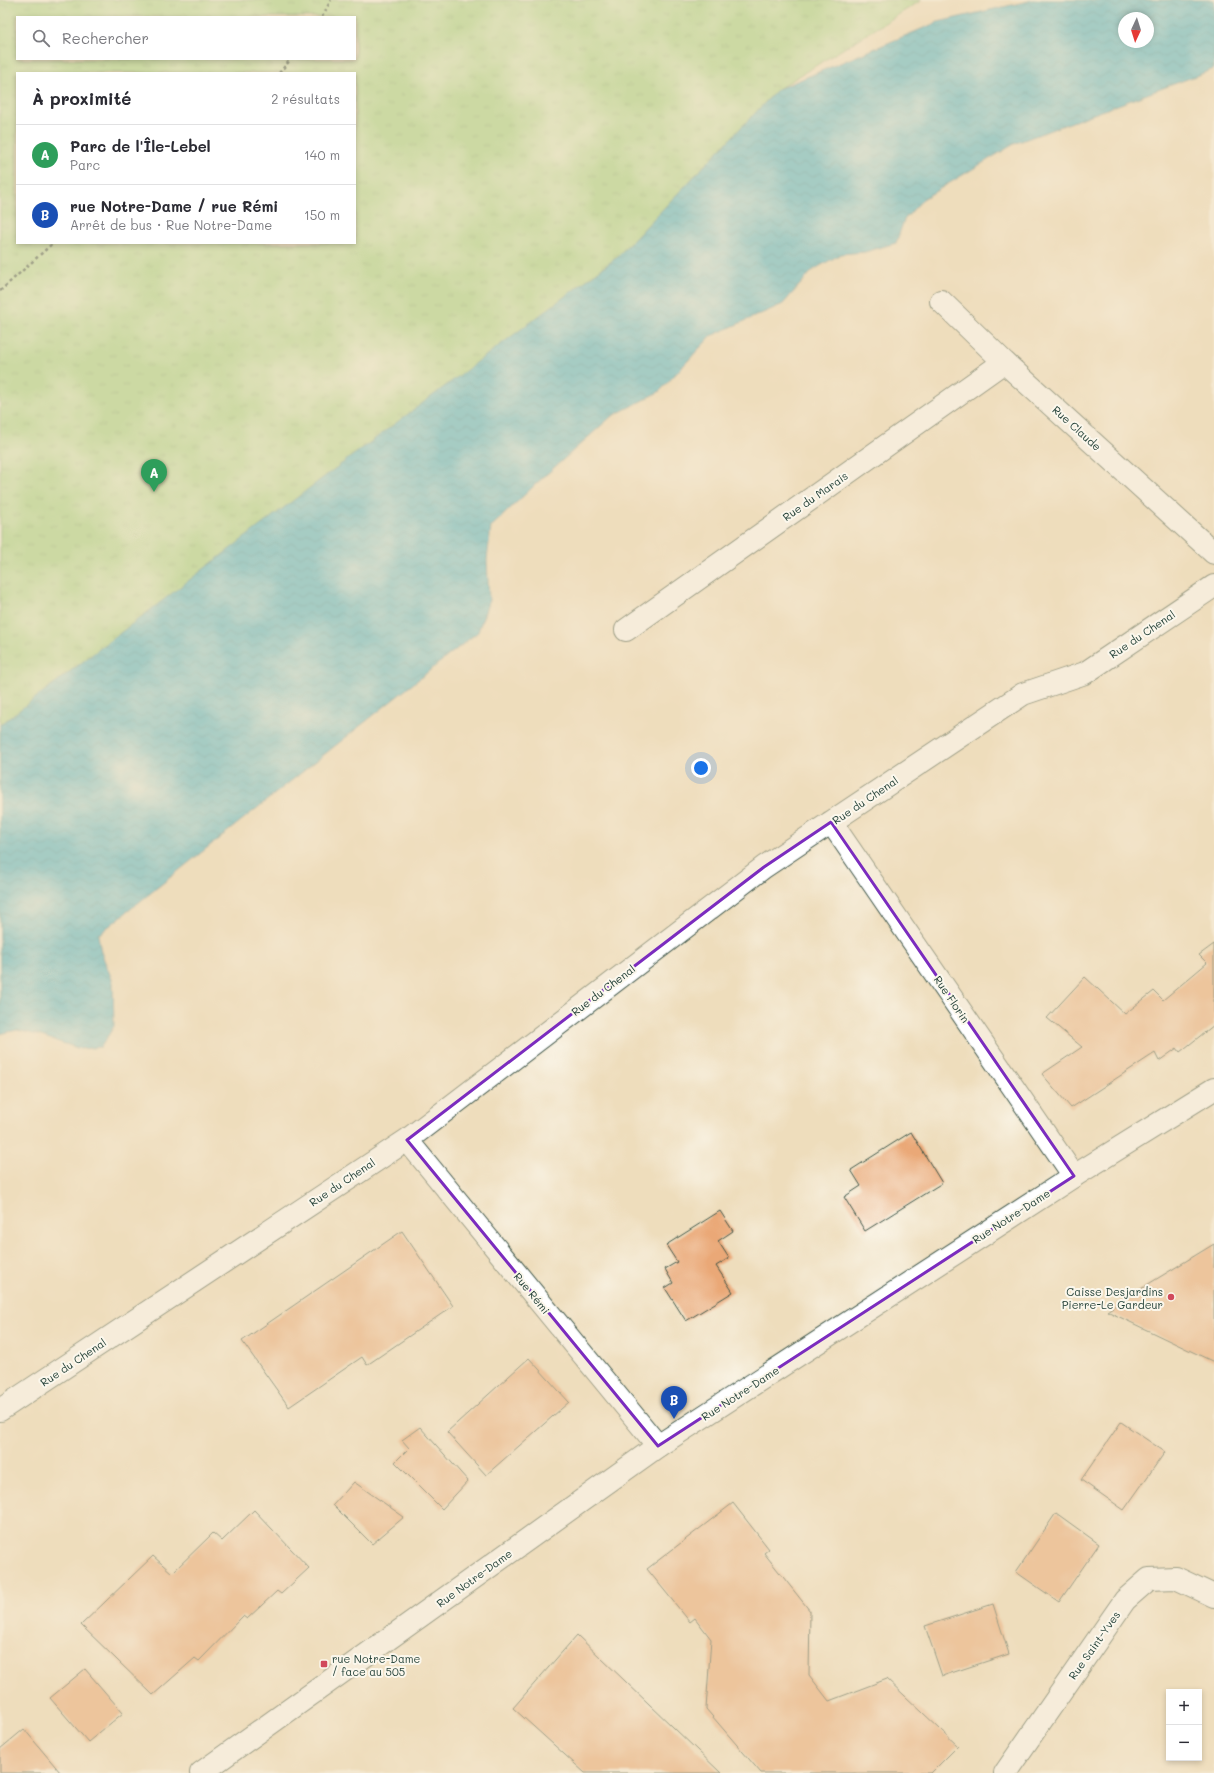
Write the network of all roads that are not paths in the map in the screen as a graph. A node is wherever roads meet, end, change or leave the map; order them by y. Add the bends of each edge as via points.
1 (941, 301) dead end
2 (1004, 362) junction
3 (1214, 553) edge
4 (1214, 586) edge
5 (626, 630) dead end
6 (831, 822) junction
7 (1214, 1089) edge
8 (407, 1140) junction
9 (1074, 1176) junction
10 (0, 1410) edge
11 (658, 1446) junction
12 (1214, 1596) edge
13 (201, 1773) edge
14 (1005, 1773) edge

1 - 2 street, Rue Claude
2 - 3 street, Rue Claude
2 - 5 street, Rue du Marais
4 - 6 street, Rue du Chenal via 1085,673 1023,694
6 - 8 street, Rue du Chenal via 764,867
6 - 9 street, Rue Florin
7 - 9 street, Rue Notre-Dame
8 - 10 street, Rue du Chenal
8 - 11 street, Rue Rémi
9 - 11 street, Rue Notre-Dame
11 - 13 street, Rue Notre-Dame
12 - 14 street, Rue Saint-Yves via 1176,1578 1149,1579 1125,1600

